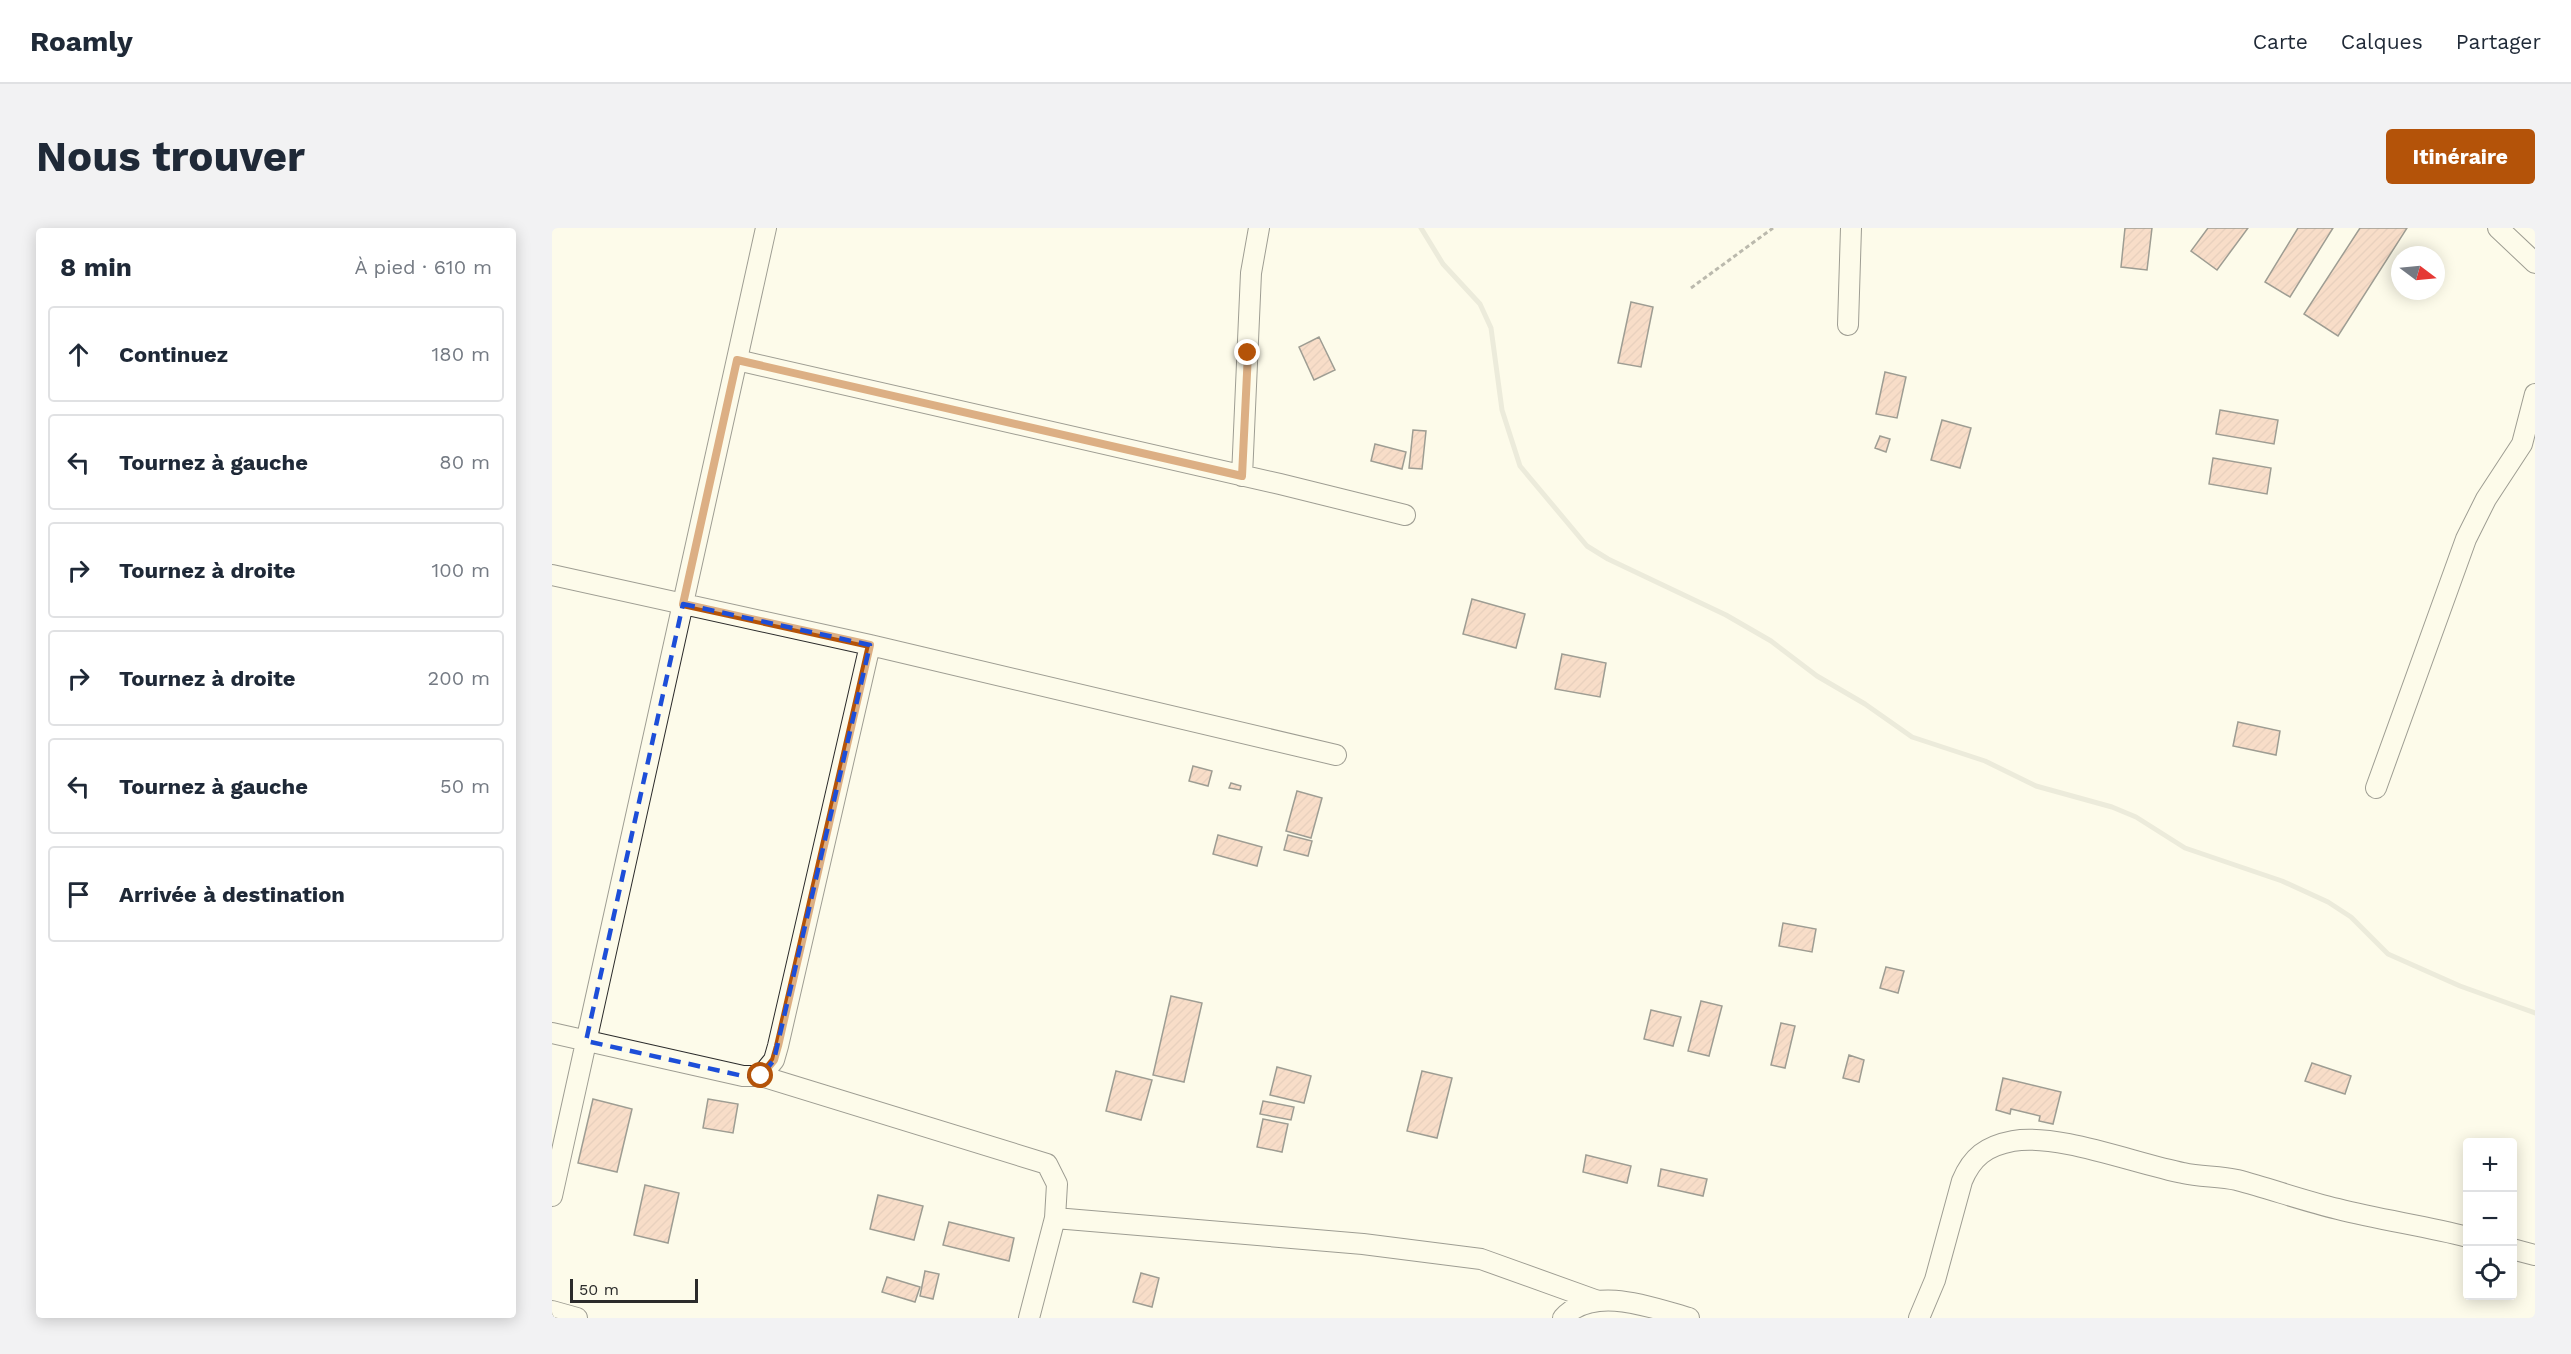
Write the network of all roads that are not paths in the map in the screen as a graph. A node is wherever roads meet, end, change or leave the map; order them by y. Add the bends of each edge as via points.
1 (766, 228) edge
2 (1259, 228) edge
3 (1851, 228) edge
4 (2498, 228) edge
5 (2535, 263) edge
6 (1848, 325) dead end
7 (737, 360) junction
8 (2535, 394) edge
9 (2529, 441) edge
10 (1242, 476) junction
11 (1405, 515) dead end
12 (552, 575) edge
13 (683, 604) junction
14 (870, 645) junction
15 (1336, 755) dead end
16 (2376, 788) dead end
17 (552, 1033) edge
18 (586, 1041) junction
19 (761, 1076) junction
20 (552, 1196) edge
21 (1055, 1218) junction
22 (2463, 1237) edge
23 (2517, 1250) edge
24 (2535, 1255) edge
25 (1598, 1301) junction
26 (552, 1311) edge
27 (577, 1318) edge
28 (1029, 1318) edge
29 (1563, 1318) edge
30 (1689, 1318) edge
31 (1919, 1318) edge

1 - 7 street
2 - 10 street via 1251,273
3 - 6 street
4 - 5 street
7 - 10 street
7 - 13 street
8 - 9 street
9 - 16 street via 2486,499 2466,539
10 - 11 street
12 - 13 street
13 - 14 street
13 - 18 street
14 - 15 street
14 - 19 street via 778,1046 774,1060
17 - 18 street
18 - 19 street via 743,1076
18 - 20 street
19 - 21 street via 1047,1164 1057,1184
21 - 25 street via 1363,1244 1481,1259
21 - 28 street
22 - 31 street via 2340,1210 2235,1180 2184,1173 2058,1143 2014,1141 1989,1149 1968,1167 1935,1280
23 - 24 street
25 - 29 street via 1571,1309
25 - 30 street via 1643,1304
26 - 27 street

